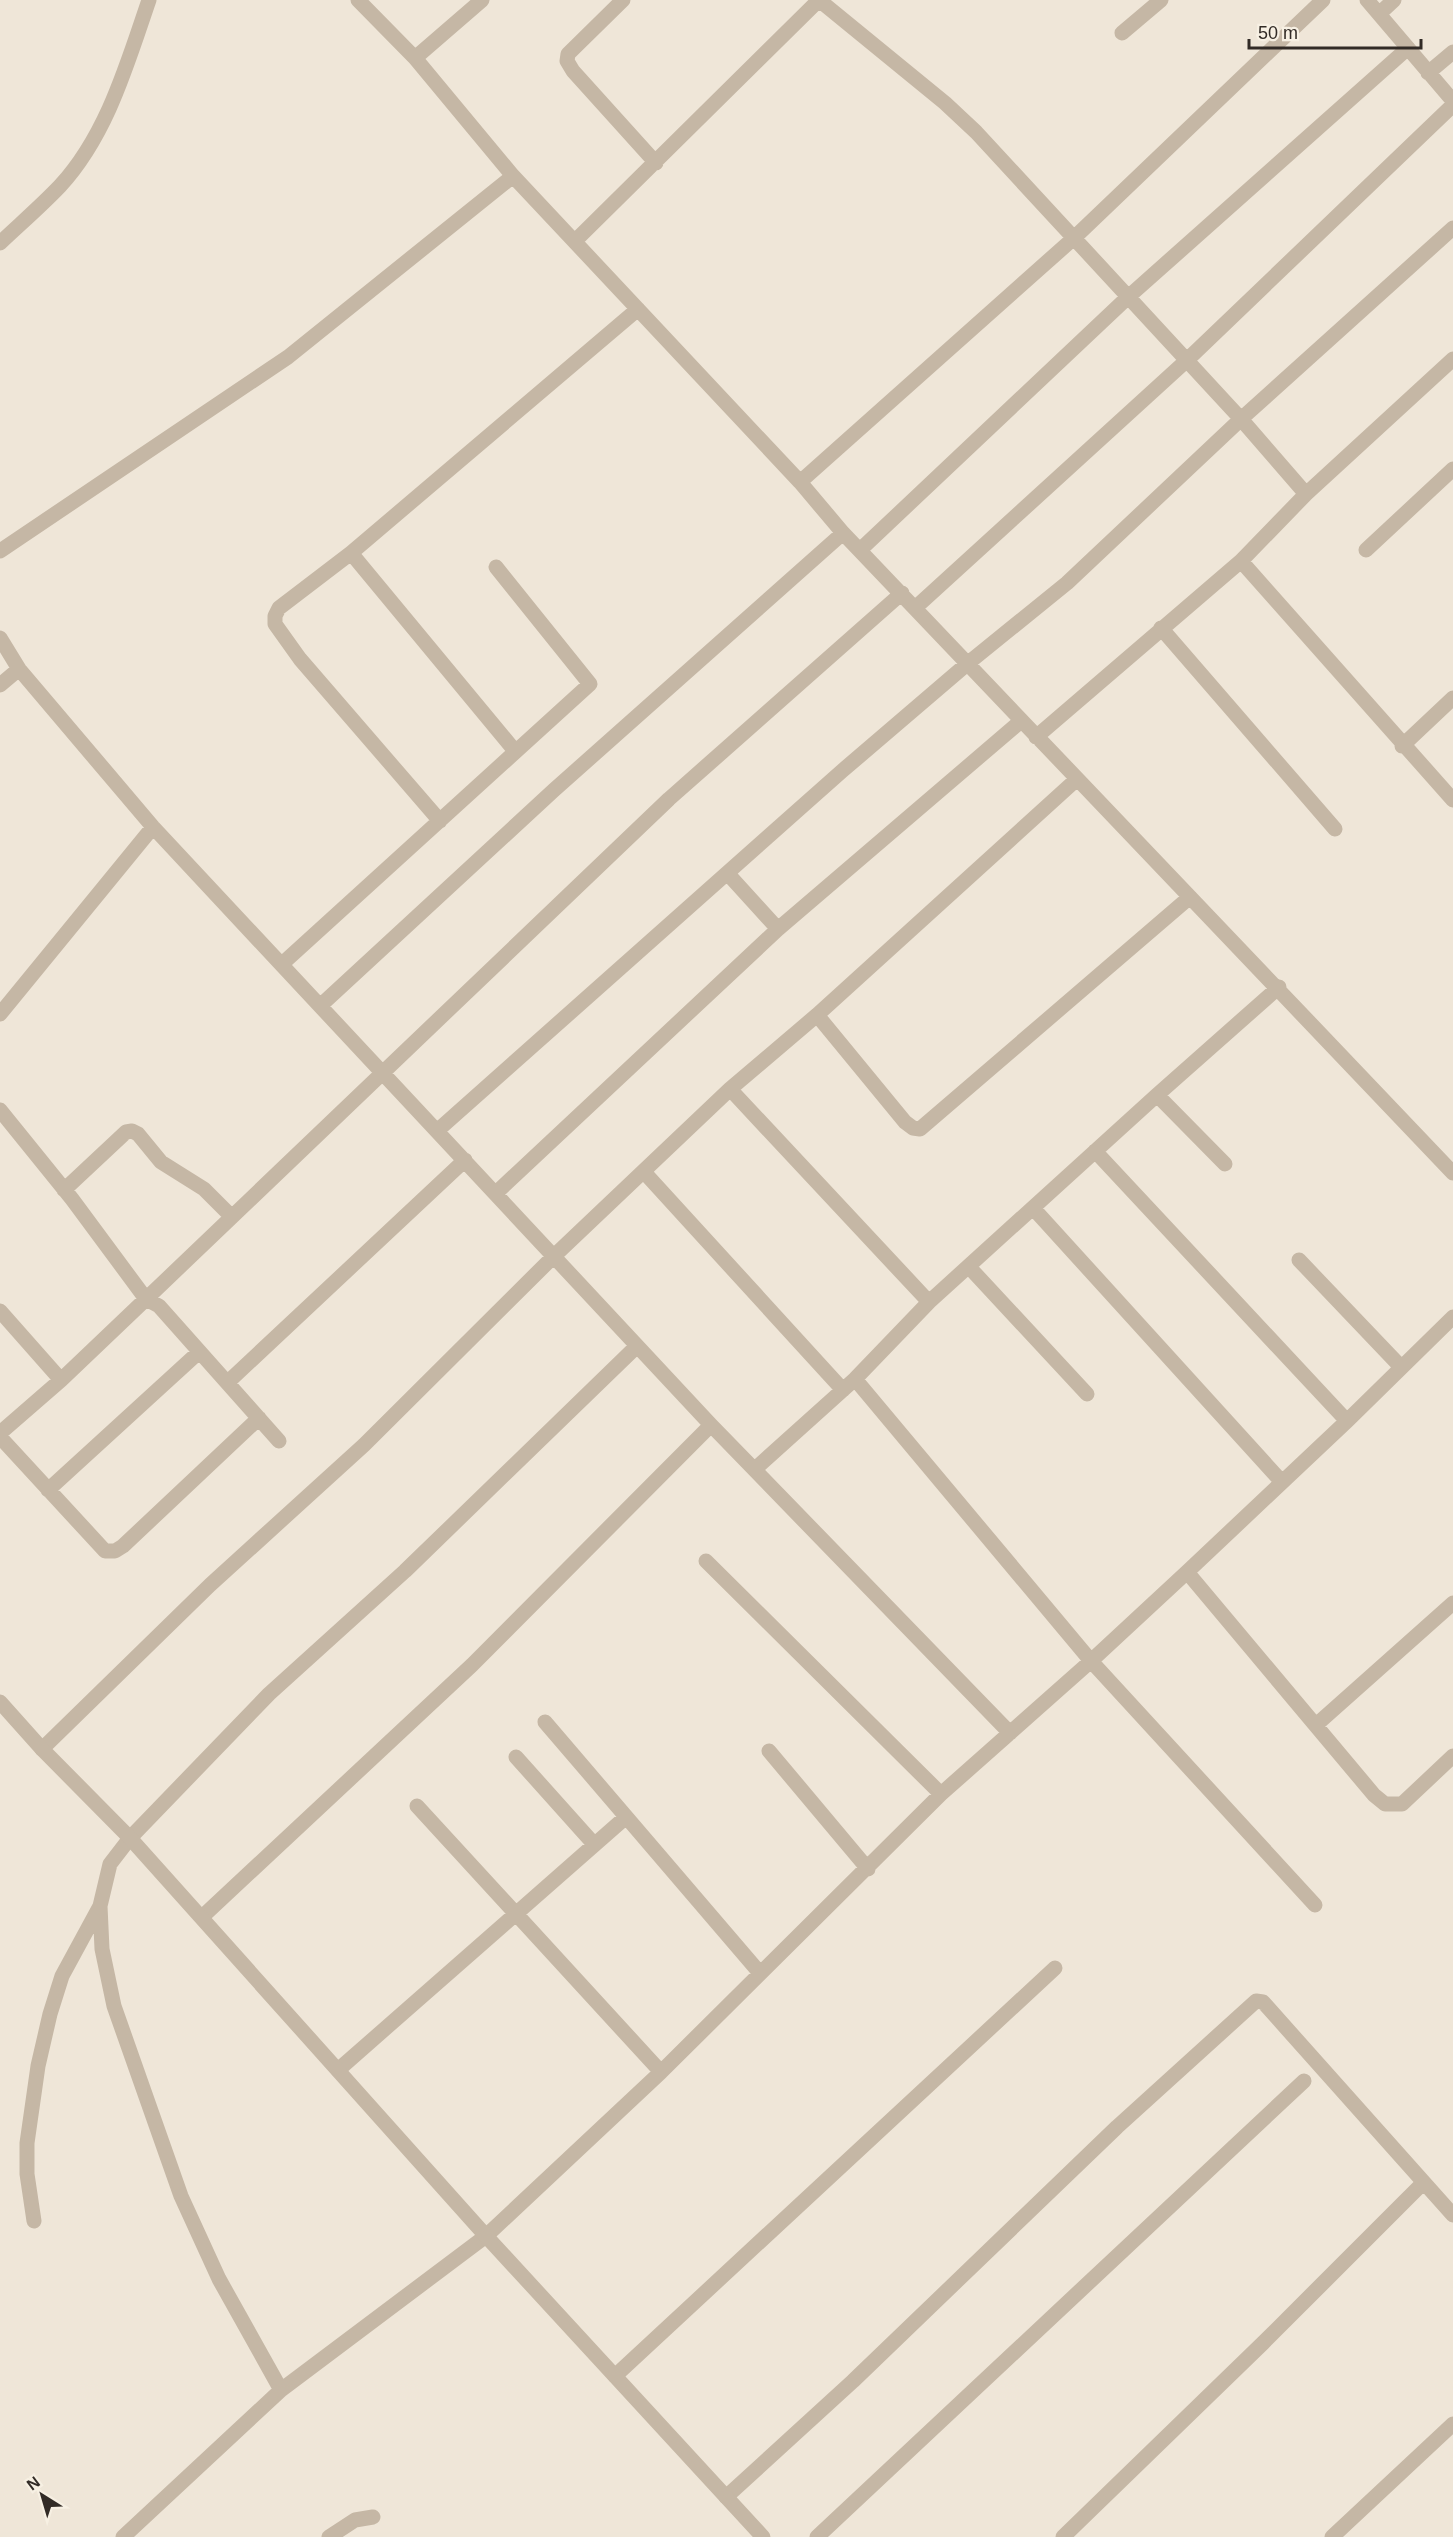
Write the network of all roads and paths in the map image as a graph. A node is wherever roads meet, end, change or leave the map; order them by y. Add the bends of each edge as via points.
1 (149, 0) edge
2 (358, 0) edge
3 (482, 0) edge
4 (623, 0) edge
5 (819, 0) edge
6 (1161, 0) edge
7 (1323, 0) edge
8 (1367, 0) edge
9 (1394, 0) edge
10 (1379, 14) junction
11 (1122, 33) dead end
12 (1408, 48) junction
13 (1453, 52) edge
14 (415, 58) junction
15 (1428, 73) junction
16 (1453, 103) edge
17 (656, 163) junction
18 (513, 176) junction
19 (1453, 228) edge
20 (1075, 237) junction
21 (575, 241) junction
22 (0, 243) edge
23 (1127, 298) junction
24 (638, 309) junction
25 (1453, 359) edge
26 (1186, 361) junction
27 (1241, 419) junction
28 (1453, 469) edge
29 (800, 482) junction
30 (1306, 494) junction
31 (843, 533) junction
32 (0, 550) edge
33 (860, 550) junction
34 (1366, 550) dead end
35 (351, 553) junction
36 (1241, 561) junction
37 (496, 567) dead end
38 (902, 593) junction
39 (915, 608) junction
40 (1161, 628) junction
41 (0, 638) edge
42 (967, 664) junction
43 (20, 669) junction
44 (0, 685) edge
45 (1451, 703) edge
46 (1021, 721) junction
47 (1036, 737) junction
48 (1402, 746) junction
49 (515, 751) junction
50 (1077, 779) junction
51 (1453, 800) edge
52 (440, 821) junction
53 (153, 827) junction
54 (1335, 830) dead end
55 (728, 874) junction
56 (1190, 897) junction
57 (778, 929) junction
58 (282, 964) junction
59 (1279, 987) junction
60 (320, 1006) junction
61 (0, 1014) edge
62 (817, 1015) junction
63 (384, 1074) junction
64 (730, 1089) junction
65 (1157, 1095) junction
66 (0, 1110) edge
67 (438, 1130) junction
68 (1095, 1150) junction
69 (465, 1160) junction
70 (1225, 1164) dead end
71 (644, 1172) junction
72 (1453, 1173) edge
73 (64, 1190) junction
74 (496, 1193) junction
75 (1033, 1208) junction
76 (231, 1216) junction
77 (553, 1257) junction
78 (1299, 1260) dead end
79 (969, 1268) junction
80 (146, 1299) junction
81 (929, 1302) junction
82 (0, 1311) edge
83 (1453, 1317) edge
84 (637, 1346) junction
85 (199, 1353) junction
86 (1401, 1367) junction
87 (855, 1379) junction
88 (61, 1380) junction
89 (228, 1383) junction
90 (843, 1390) junction
91 (1088, 1394) dead end
92 (259, 1418) junction
93 (1347, 1421) junction
94 (711, 1425) junction
95 (0, 1435) edge
96 (279, 1441) dead end
97 (755, 1469) junction
98 (1282, 1482) junction
99 (48, 1490) junction
100 (706, 1561) dead end
101 (1187, 1572) junction
102 (1453, 1604) edge
103 (1091, 1661) junction
104 (0, 1702) edge
105 (545, 1722) dead end
106 (1316, 1725) junction
107 (1010, 1733) junction
108 (42, 1749) junction
109 (769, 1752) dead end
110 (1453, 1756) edge
111 (516, 1757) dead end
112 (941, 1794) junction
113 (417, 1806) dead end
114 (626, 1817) junction
115 (130, 1838) junction
116 (593, 1843) junction
117 (868, 1869) junction
118 (1315, 1905) dead end
119 (100, 1906) junction
120 (517, 1914) junction
121 (202, 1917) junction
122 (1055, 1968) dead end
123 (760, 1973) junction
124 (338, 2070) junction
125 (661, 2072) junction
126 (1304, 2081) dead end
127 (1423, 2183) junction
128 (1453, 2215) edge
129 (34, 2221) dead end
130 (486, 2236) junction
131 (615, 2376) junction
132 (281, 2390) junction
133 (1453, 2424) edge
134 (726, 2497) junction
135 (373, 2517) dead end
136 (123, 2537) edge
137 (329, 2537) edge
138 (763, 2537) edge
139 (817, 2537) edge
140 (1063, 2537) edge
141 (1332, 2537) edge

1 - 22 street via 131,57 82,157 61,185
2 - 14 street
3 - 14 street
4 - 17 street via 568,54 567,61
5 - 17 street
5 - 20 street via 945,102
6 - 11 street
7 - 20 street
8 - 10 street
9 - 10 street
10 - 12 street
12 - 15 street
12 - 23 street
13 - 15 street
14 - 18 street
15 - 16 street
16 - 26 street
17 - 21 street
18 - 21 street
18 - 32 street via 288,357
19 - 27 street
20 - 23 street
20 - 29 street
21 - 24 street
23 - 26 street
23 - 33 street
24 - 29 street
24 - 35 street
25 - 30 street
26 - 27 street
26 - 39 street
27 - 30 street
27 - 42 street via 1067,583
28 - 34 street
29 - 31 street
30 - 36 street
31 - 33 street
31 - 60 street via 554,790
33 - 38 street
35 - 49 street
35 - 52 street via 279,608 275,624 300,659
36 - 40 street
36 - 48 street
37 - 49 street via 590,684
38 - 39 street
38 - 63 street via 669,799
39 - 42 street
40 - 47 street
40 - 54 street
41 - 43 street
42 - 46 street
42 - 55 street
43 - 44 street
43 - 53 street
45 - 48 street
46 - 47 street
46 - 57 street
47 - 50 street
48 - 51 street
49 - 52 street
50 - 56 street
50 - 62 street
52 - 58 street
53 - 58 street
53 - 61 street
55 - 57 street
55 - 67 street
56 - 59 street
56 - 62 street via 920,1129 905,1122
57 - 74 street
58 - 60 street
59 - 65 street
59 - 72 street
60 - 63 street
62 - 64 street
63 - 67 street
63 - 76 street
64 - 71 street
64 - 81 street
65 - 68 street
65 - 70 street
66 - 73 street
67 - 69 street
68 - 75 street
68 - 93 street
69 - 74 street
69 - 89 street
71 - 77 street
71 - 90 street
73 - 76 street via 126,1132 132,1131 161,1162 204,1189
73 - 80 street
74 - 77 street
75 - 79 street
75 - 98 street
76 - 80 street
77 - 84 street
77 - 108 street via 364,1445 210,1585
78 - 86 street
79 - 81 street
79 - 91 street
80 - 85 street via 159,1306
80 - 88 street
81 - 87 street
82 - 88 street
83 - 86 street
84 - 94 street
84 - 115 street via 405,1571 269,1694
85 - 89 street
85 - 99 street
86 - 93 street
87 - 90 street
87 - 103 street
88 - 95 street
89 - 92 street
90 - 97 street
92 - 96 street
92 - 99 street via 115,1551 105,1551
93 - 98 street
94 - 97 street
94 - 121 street via 471,1665
95 - 99 street
97 - 107 street
98 - 101 street
100 - 112 street
101 - 103 street
101 - 106 street
102 - 106 street
103 - 107 street
103 - 118 street
104 - 108 street
105 - 114 street
106 - 110 street via 1385,1804 1402,1804
107 - 112 street
108 - 115 street
109 - 117 street
111 - 116 street
112 - 117 street
113 - 120 street
114 - 116 street
114 - 123 street
115 - 119 street via 110,1864
115 - 121 street
116 - 120 street
117 - 123 street
119 - 129 street via 62,1976 38,2066 27,2143
119 - 132 street via 102,1949 114,2006 181,2196 219,2279
120 - 124 street
120 - 125 street
121 - 124 street
122 - 131 street
123 - 125 street
124 - 130 street
125 - 130 street
126 - 139 street
127 - 128 street
127 - 134 street via 1263,2002 1256,2001
127 - 140 street
130 - 131 street
130 - 132 street
131 - 134 street
132 - 136 street
133 - 141 street
134 - 138 street
135 - 137 street via 355,2520

